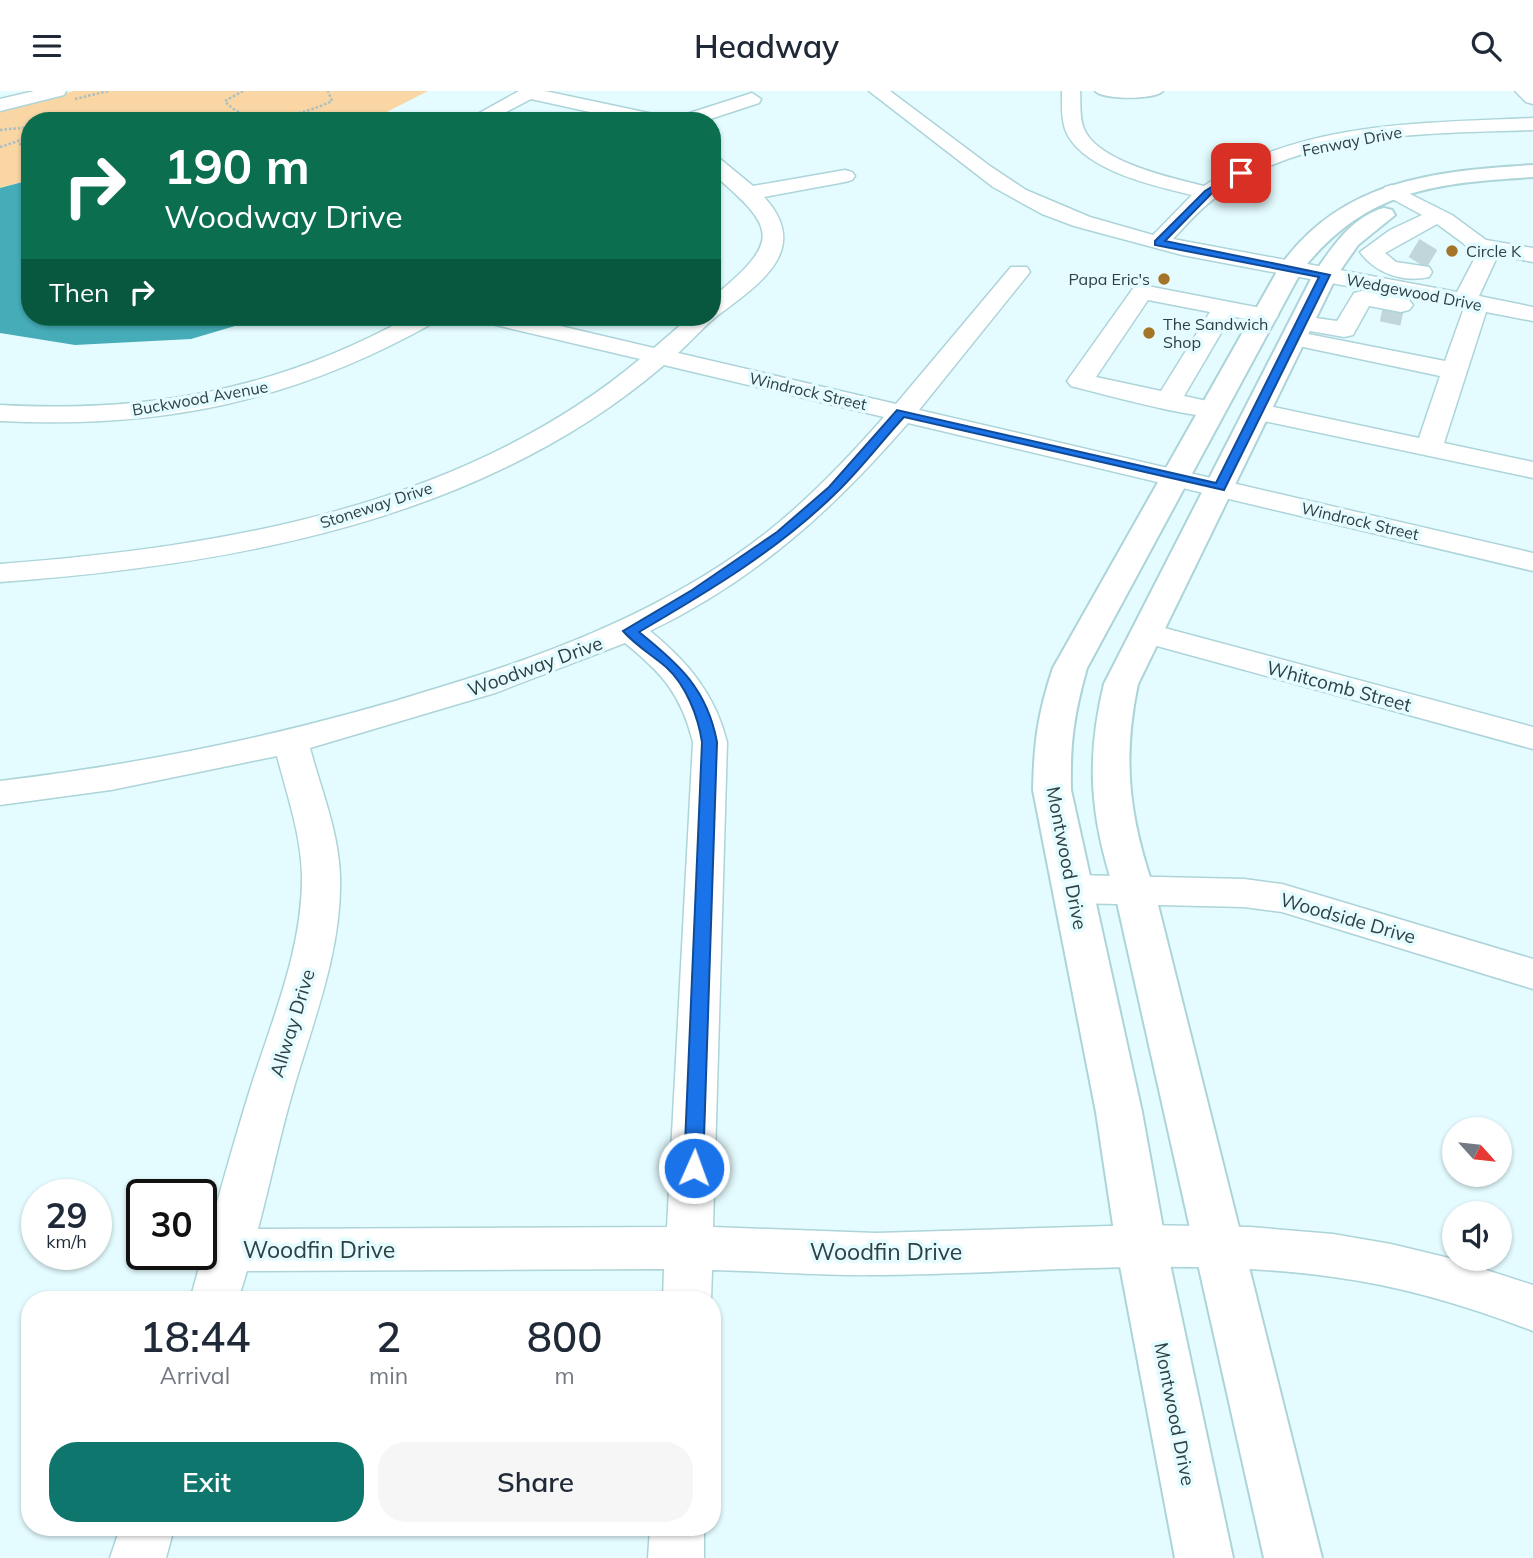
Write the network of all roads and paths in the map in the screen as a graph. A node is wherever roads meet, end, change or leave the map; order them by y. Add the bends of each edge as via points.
1 (57, 91) edge
2 (243, 91) edge
3 (328, 91) edge
4 (878, 91) edge
5 (1071, 91) edge
6 (1104, 91) edge
7 (1154, 91) edge
8 (1524, 91) edge
9 (531, 92) edge
10 (1533, 98) edge
11 (752, 99) dead end
12 (0, 104) edge
13 (237, 112) edge
14 (288, 112) edge
15 (492, 112) edge
16 (619, 112) edge
17 (712, 112) edge
18 (1533, 124) edge
19 (21, 128) edge
20 (0, 130) edge
21 (21, 141) edge
22 (15, 144) junction
23 (21, 144) edge
24 (0, 147) edge
25 (721, 170) edge
26 (1533, 171) edge
27 (845, 176) dead end
28 (1533, 185) edge
29 (1208, 193) junction
30 (746, 194) junction
31 (1483, 246) junction
32 (1533, 255) edge
33 (1176, 259) junction
34 (1229, 264) junction
35 (1019, 272) dead end
36 (1438, 272) edge
37 (1283, 299) junction
38 (1360, 300) junction
39 (721, 302) edge
40 (1224, 308) junction
41 (1381, 314) tunnel mouth
42 (1533, 314) edge
43 (410, 326) edge
44 (531, 326) edge
45 (694, 326) edge
46 (1198, 350) junction
47 (661, 356) junction
48 (1238, 364) junction
49 (1455, 371) junction
50 (1275, 378) junction
51 (1168, 401) junction
52 (1212, 410) junction
53 (901, 412) junction
54 (1259, 412) junction
55 (0, 413) edge
56 (1429, 447) junction
57 (1533, 470) edge
58 (1175, 477) junction
59 (1220, 487) junction
60 (1533, 562) edge
61 (0, 573) edge
62 (630, 631) junction
63 (1146, 633) junction
64 (1533, 738) edge
65 (291, 743) junction
66 (0, 793) edge
67 (1074, 889) junction
68 (1134, 889) junction
69 (1533, 974) edge
70 (1141, 1245) junction
71 (1219, 1247) junction
72 (690, 1248) junction
73 (230, 1249) junction
74 (217, 1291) edge
75 (688, 1291) edge
76 (1533, 1308) edge
77 (144, 1536) edge
78 (677, 1536) edge
79 (138, 1558) edge
80 (676, 1558) edge
81 (1204, 1558) edge
82 (1293, 1558) edge

1 - 12 street
2 - 13 path via 226,101
3 - 14 path via 332,101 323,106
4 - 33 street via 1020,194
5 - 29 street via 1074,126 1093,149 1135,171
6 - 7 street
8 - 10 street
9 - 15 street
9 - 16 street
11 - 17 street
18 - 29 street, Fenway Drive via 1395,132 1330,142 1256,166
19 - 20 path
21 - 22 path
22 - 23 path
22 - 24 path
25 - 30 street
26 - 36 main road, Montwood Drive via 1453,177
27 - 30 street
28 - 36 main road, Montwood Drive via 1458,192
29 - 33 street, Fenway Drive
30 - 39 street via 767,213 775,239 760,267
31 - 32 street
31 - 36 street
31 - 36 street via 1487,256
33 - 34 street
33 - 37 street
34 - 37 street, Wedgewood Drive
34 - 37 street
35 - 53 street, Woodway Drive
36 - 37 main road, Montwood Drive
36 - 37 main road, Montwood Drive via 1350,210 1325,227 1304,250
36 - 38 street
36 - 38 street, Wedgewood Drive
36 - 42 street, Wedgewood Drive
36 - 49 street
37 - 38 street, Wedgewood Drive
37 - 38 street via 1344,330
37 - 40 street
37 - 48 main road, Montwood Drive
37 - 49 street
37 - 50 main road, Montwood Drive
38 - 41 street
40 - 46 street
40 - 51 street via 1142,292 1080,381
43 - 55 street, Buckwood Avenue via 331,366 226,396 108,413
44 - 47 street, Windrock Street
45 - 47 street, Stoneway Drive
46 - 48 street
46 - 51 street
47 - 53 street, Windrock Street
47 - 61 street, Stoneway Drive via 609,397 533,443 403,498 231,545 88,567
48 - 50 main road
48 - 52 main road, Montwood Drive
49 - 56 street
50 - 54 main road, Montwood Drive
51 - 52 street
52 - 58 main road, Montwood Drive
53 - 58 street, Windrock Street
53 - 62 street, Woodway Drive via 833,490 782,535
54 - 56 street
54 - 59 main road, Montwood Drive
56 - 57 street
58 - 59 street, Windrock Street
58 - 67 main road, Montwood Drive via 1070,668 1057,709 1052,790
59 - 60 street, Windrock Street
59 - 63 main road, Montwood Drive
62 - 65 street, Woodway Drive via 471,690
62 - 72 street via 674,667 688,685 710,742
63 - 64 street, Whitcomb Street
63 - 68 main road, Montwood Drive via 1121,684 1108,751 1110,806
65 - 66 street, Woodway Drive via 133,775
65 - 73 street, Allway Drive via 318,849 318,919
67 - 68 street, Woodside Drive
67 - 70 main road, Montwood Drive
68 - 69 street, Woodside Drive via 1282,898
68 - 71 main road, Montwood Drive
70 - 71 street, Woodfin Drive
70 - 72 street, Woodfin Drive via 872,1254
70 - 81 main road, Montwood Drive
71 - 76 street, Woodfin Drive via 1304,1252 1378,1263 1452,1280
71 - 82 main road, Montwood Drive
72 - 73 street, Woodfin Drive
72 - 75 street
73 - 74 street, Allway Drive
77 - 79 street
78 - 80 street

